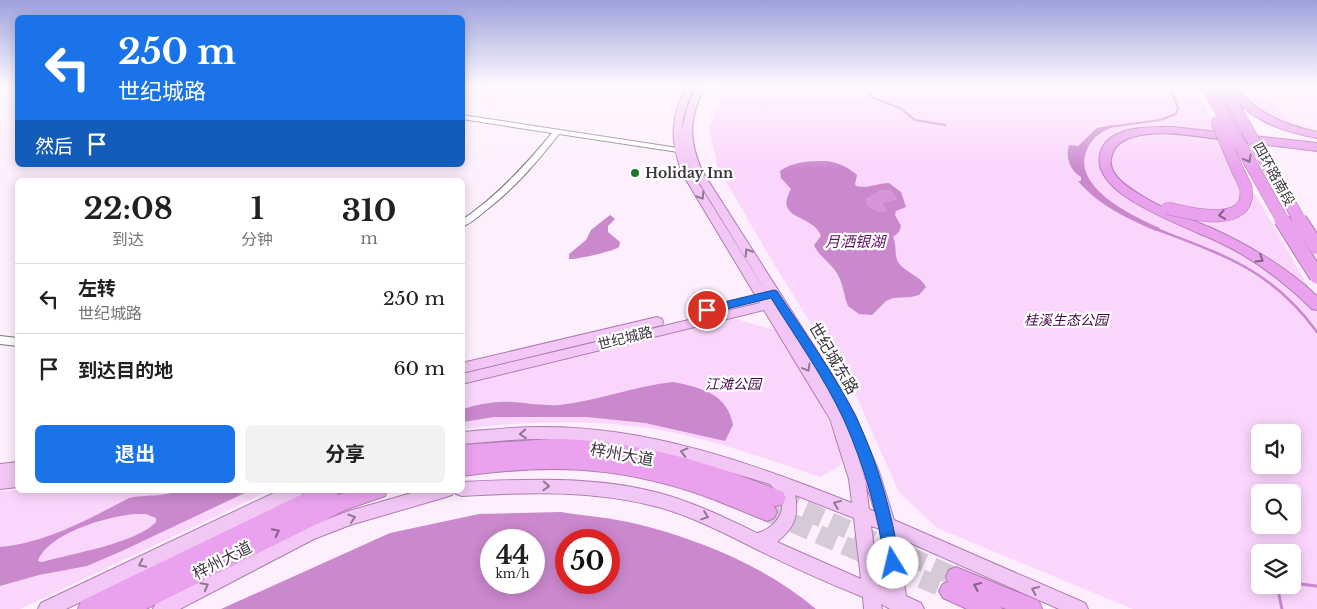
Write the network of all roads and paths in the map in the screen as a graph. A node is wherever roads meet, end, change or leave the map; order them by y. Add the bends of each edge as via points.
1 (679, 114) edge
2 (690, 114) edge
3 (1213, 114) edge
4 (1223, 114) edge
5 (1239, 114) edge
6 (1257, 114) edge
7 (465, 118) edge
8 (557, 131) junction
9 (1317, 134) edge
10 (1317, 148) edge
11 (683, 149) junction
12 (1168, 211) junction
13 (465, 222) edge
14 (1317, 247) edge
15 (1317, 276) edge
16 (771, 299) junction
17 (1317, 305) edge
18 (0, 340) edge
19 (15, 342) edge
20 (465, 367) edge
21 (465, 378) edge
22 (465, 438) edge
23 (465, 453) edge
24 (465, 468) edge
25 (15, 469) edge
26 (0, 471) edge
27 (774, 479) junction
28 (15, 480) edge
29 (0, 482) edge
30 (465, 489) edge
31 (290, 493) edge
32 (324, 493) edge
33 (369, 493) edge
34 (436, 493) edge
35 (862, 514) junction
36 (887, 524) junction
37 (756, 541) junction
38 (872, 591) junction
39 (899, 606) edge
40 (89, 608) edge
41 (47, 609) edge
42 (123, 609) edge
43 (162, 609) edge
44 (873, 609) edge
45 (915, 609) edge
46 (990, 609) edge
47 (1031, 609) edge
48 (1079, 609) edge

1 - 11 main road
2 - 11 main road
3 -> 12 highway, bridge via 1242,177 1247,198 1244,205 1219,216
4 -> 15 highway, 四环路南段, bridge
5 - 14 highway, 四环路南段, bridge
6 - 9 highway via 1282,126
7 - 8 street
8 - 11 street
8 - 13 street via 522,175
10 - 12 highway via 1183,134 1137,136 1127,140 1114,154 1115,166 1123,180 1136,193
11 - 16 main road via 686,173
12 -> 17 highway via 1255,256 1299,287
16 - 20 main road, 世纪城路
16 - 21 main road, 世纪城路
16 -> 35 main road, 世纪城东路 via 837,418 857,479
16 - 36 main road, 世纪城东路 via 828,380 850,419
18 - 19 street
27 -> 22 main road via 673,449 602,437 539,432
23 - 24 highway, 梓州大道 via 581,447 642,456 711,473 771,505 643,469 568,460 516,461
25 - 26 main road
35 -> 27 main road
27 - 37 main road via 787,491 790,511 782,528
28 - 29 main road
30 -> 37 main road via 592,488 649,498 712,518
31 -> 41 main road
32 - 40 highway, 梓州大道
42 -> 33 highway, 梓州大道 via 339,503
43 -> 34 main road via 308,534 349,518
35 - 36 main road
35 - 38 main road, 世纪城东路
36 - 39 main road, 世纪城东路
48 -> 36 main road
37 - 38 main road via 811,568
38 - 39 main road
38 - 44 main road, 世纪城东路
39 - 45 main road
47 -> 46 highway via 953,584

